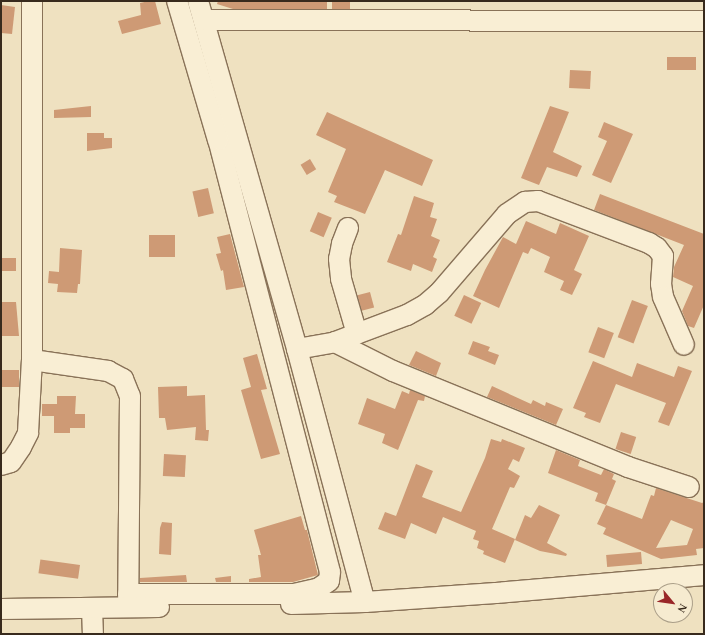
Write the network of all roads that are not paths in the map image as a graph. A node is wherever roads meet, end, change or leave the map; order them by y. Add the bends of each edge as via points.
1 (32, 1) edge
2 (177, 1) edge
3 (198, 1) edge
4 (204, 20) junction
5 (704, 21) edge
6 (348, 228) dead end
7 (357, 334) junction
8 (335, 342) junction
9 (684, 345) dead end
10 (297, 349) junction
11 (32, 360) junction
12 (1, 465) edge
13 (689, 487) dead end
14 (704, 575) edge
15 (128, 601) junction
16 (365, 602) junction
17 (92, 608) junction
18 (1, 609) edge
19 (93, 634) edge

1 - 11 street
2 - 15 street via 218,140 330,572 329,581 319,588 294,594
3 - 4 street
4 - 5 street
4 - 10 street
6 - 7 street via 339,259 341,279
7 - 8 street
7 - 9 street via 407,315 425,305 439,293 507,214 525,202 538,202 657,248 663,256 663,297
8 - 10 street
8 - 13 street via 393,371 488,410 628,467
10 - 16 street
11 - 12 street via 28,433 11,462
11 - 15 street via 108,371 122,379 130,396
14 - 16 street
15 - 16 street
15 - 17 street
17 - 18 street
17 - 19 street

